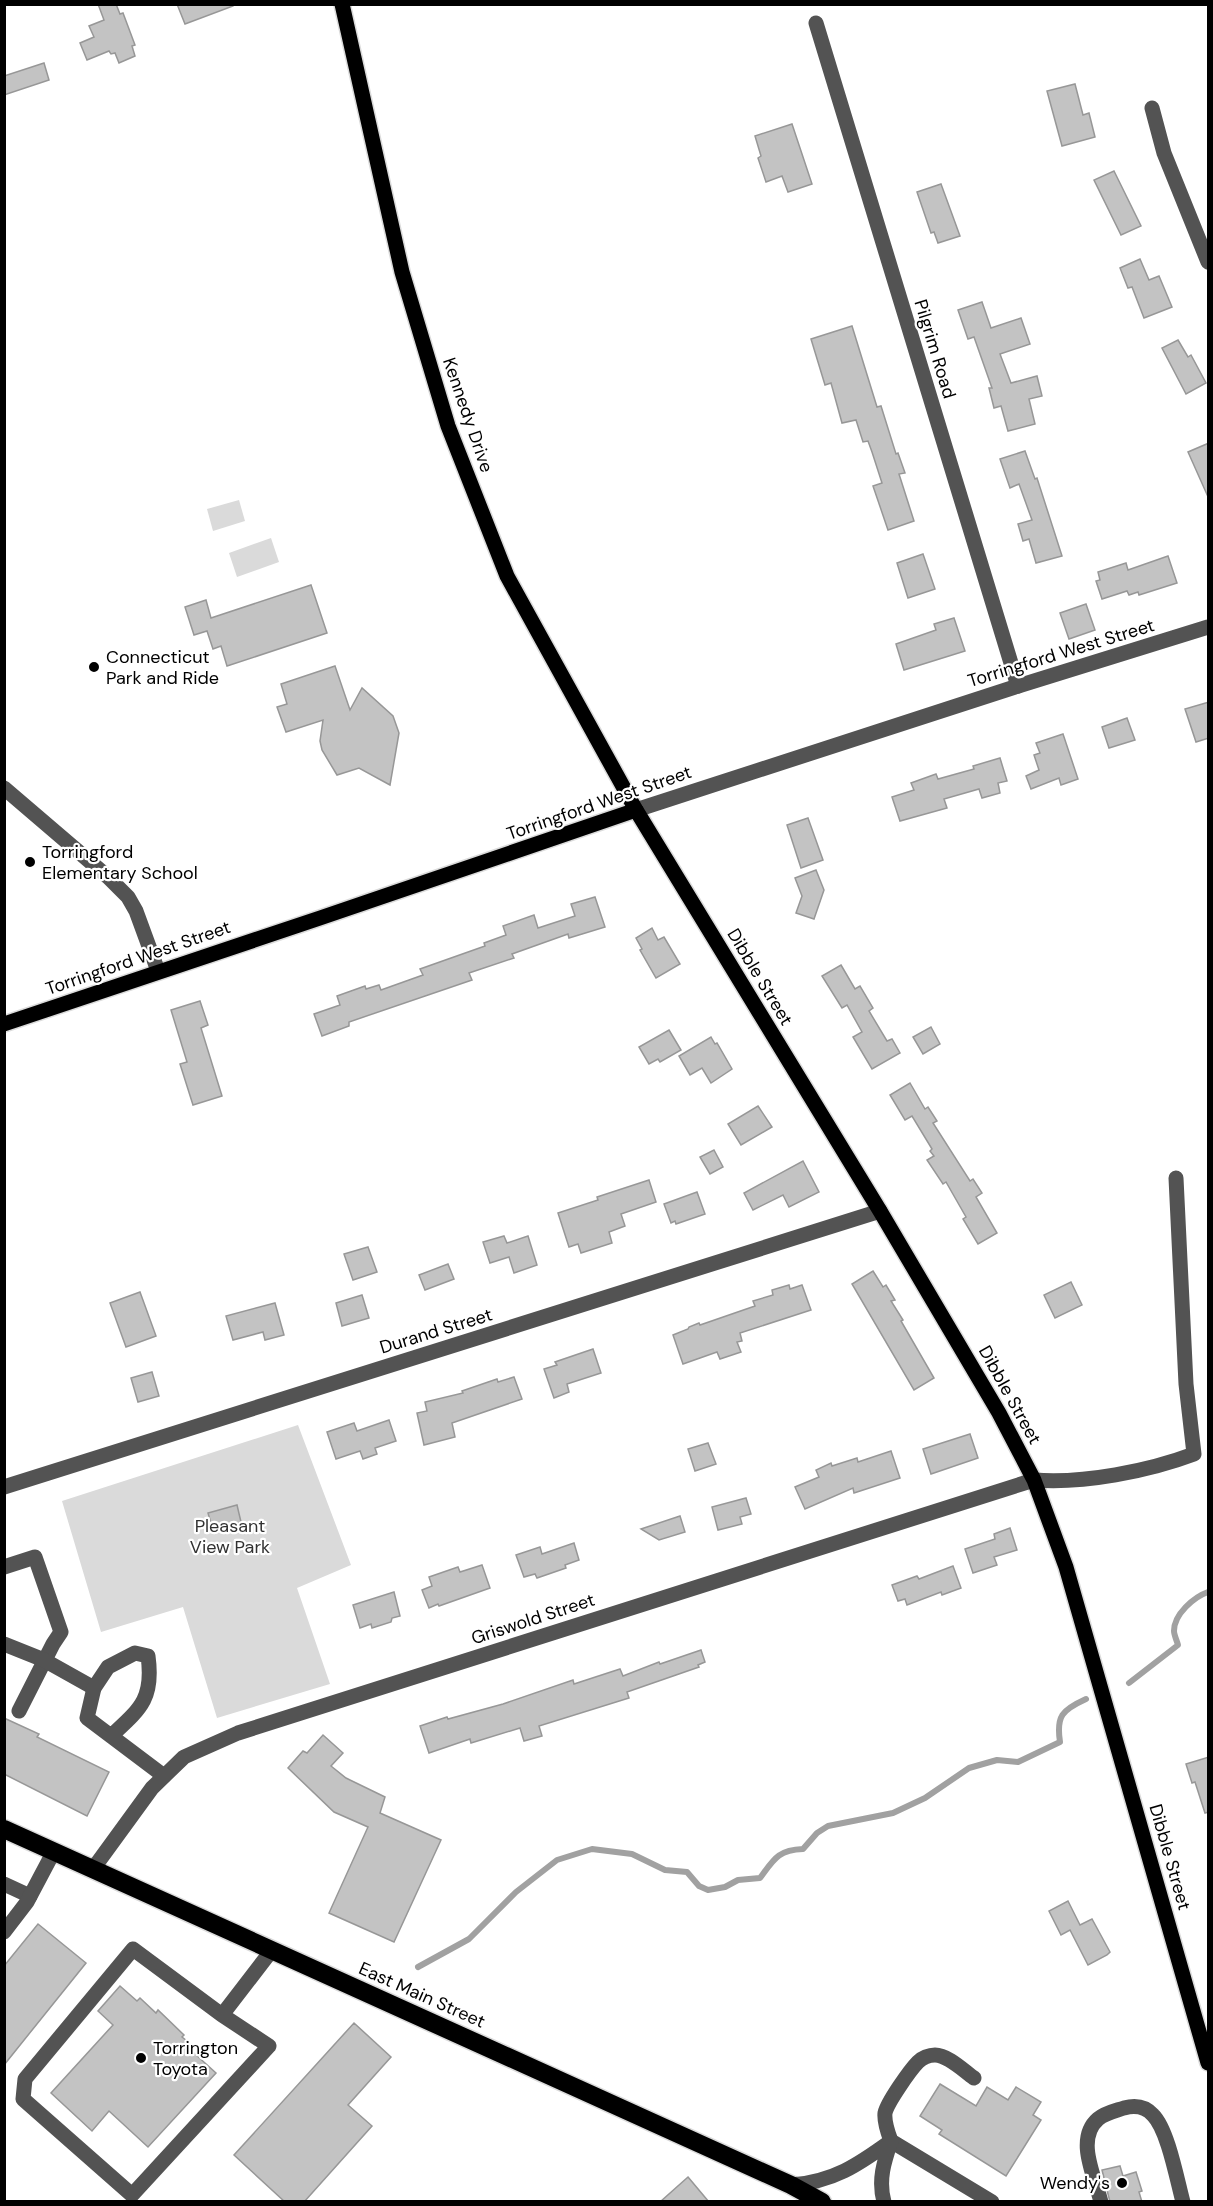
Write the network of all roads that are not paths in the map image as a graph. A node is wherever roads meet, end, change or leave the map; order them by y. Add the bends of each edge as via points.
1 (342, 4) edge
2 (816, 23) dead end
3 (1152, 108) dead end
4 (1209, 262) edge
5 (1209, 627) edge
6 (1018, 686) junction
7 (4, 788) edge
8 (636, 810) junction
9 (158, 971) junction
10 (4, 1024) edge
11 (1176, 1178) dead end
12 (880, 1212) junction
13 (1034, 1480) junction
14 (4, 1487) edge
15 (4, 1567) edge
16 (4, 1644) edge
17 (44, 1660) junction
18 (94, 1688) junction
19 (19, 1711) dead end
20 (111, 1736) junction
21 (164, 1776) junction
22 (4, 1828) edge
23 (54, 1851) junction
24 (93, 1869) junction
25 (4, 1884) edge
26 (30, 1896) junction
27 (4, 1932) edge
28 (272, 1950) junction
29 (222, 2015) junction
30 (1203, 2023) edge
31 (1209, 2063) edge
32 (974, 2079) dead end
33 (891, 2141) junction
34 (791, 2185) junction
35 (822, 2202) edge
36 (884, 2202) edge
37 (992, 2202) edge
38 (1101, 2202) edge
39 (1183, 2202) edge

1 - 8 main road, Kennedy Drive via 402,272 448,426 507,576
2 - 6 street, Pilgrim Road
3 - 4 street via 1164,153
5 - 6 street, Torringford West Street
6 - 8 street, Torringford West Street
7 - 9 street via 128,897
8 - 9 main road, Torringford West Street
8 - 12 main road, Dibble Street
9 - 10 main road, Torringford West Street
11 - 13 street via 1186,1384 1194,1454 1162,1466 1061,1482
12 - 13 main road, Dibble Street via 999,1413
12 - 14 street, Durand Street
13 - 21 street, Griswold Street via 238,1733 184,1757
13 - 30 main road, Dibble Street via 1066,1567
15 - 17 street via 35,1557 61,1632
16 - 17 street
17 - 18 street
17 - 19 street
18 - 20 street via 87,1718
18 - 20 street via 108,1667 135,1653 148,1656 151,1676 145,1701
20 - 21 street
21 - 24 street, Griswold Street
22 - 23 highway, East Main Street
23 - 24 highway, East Main Street
23 - 26 street
24 - 28 highway, East Main Street
25 - 26 street
26 - 27 street
28 - 29 street
28 - 34 highway, East Main Street
29 - 29 street via 133,1949 25,2079 23,2099 132,2195 269,2046
30 - 31 main road, Dibble Street
32 - 33 street via 942,2055 932,2054 917,2062 885,2114
33 - 34 street via 846,2172
33 - 36 street via 881,2175
33 - 37 street
34 - 35 highway, East Main Street
38 - 39 street via 1086,2142 1090,2130 1105,2114 1138,2106 1161,2125

